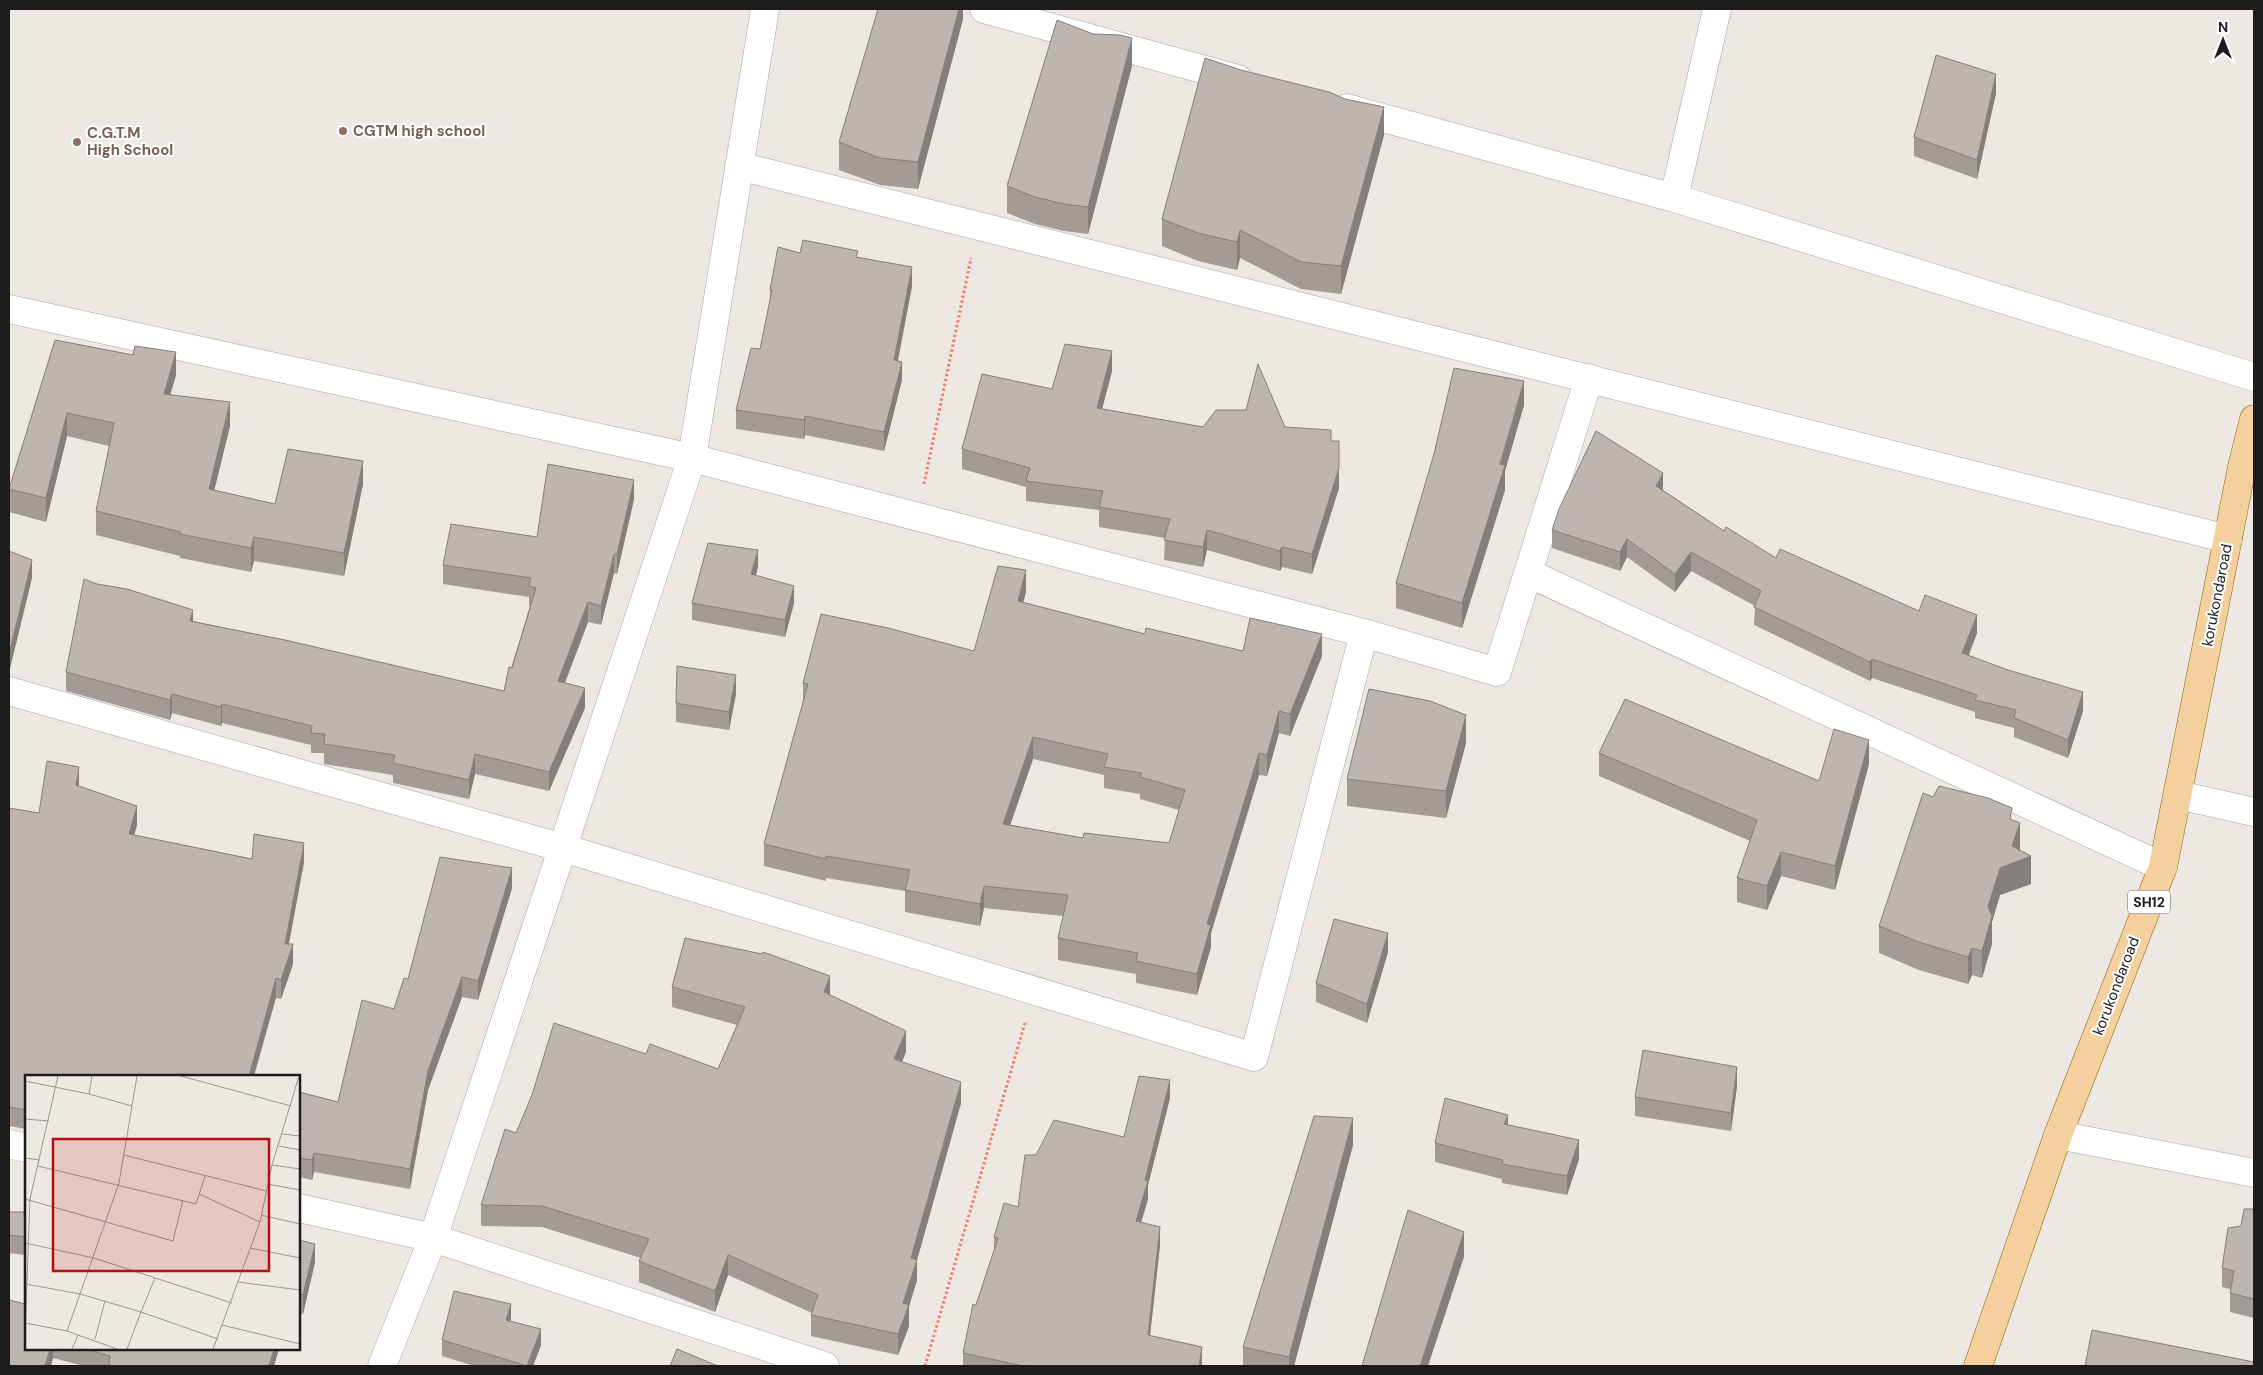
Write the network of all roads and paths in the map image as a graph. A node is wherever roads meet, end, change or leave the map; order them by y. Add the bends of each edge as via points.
1 (765, 9) edge
2 (984, 9) edge
3 (1717, 9) edge
4 (1262, 85) edge
5 (1319, 101) edge
6 (739, 166) junction
7 (1674, 198) junction
8 (977, 226) junction
9 (9, 309) edge
10 (2254, 376) edge
11 (1588, 378) junction
12 (2254, 419) edge
13 (692, 458) junction
14 (2248, 468) edge
15 (917, 516) junction
16 (2228, 539) junction
17 (1528, 573) junction
18 (1364, 633) junction
19 (9, 691) edge
20 (2178, 795) junction
21 (2254, 812) edge
22 (563, 848) junction
23 (2163, 867) junction
24 (1034, 991) junction
25 (2058, 1135) junction
26 (9, 1144) edge
27 (25, 1148) edge
28 (2254, 1173) edge
29 (300, 1208) edge
30 (433, 1238) junction
31 (382, 1366) edge
32 (826, 1366) edge
33 (926, 1366) edge
34 (1978, 1366) edge

1 - 6 street
2 - 4 street
3 - 7 street
5 - 7 street
6 - 8 street
6 - 13 street
7 - 10 street
8 - 11 street
8 - 15 path
9 - 13 street
11 - 16 street
11 - 17 street
12 - 14 main road, korukondaroad / SH12
13 - 15 street
13 - 22 street
14 - 16 main road, korukondaroad / SH12
15 - 18 street
16 - 20 main road, korukondaroad / SH12
17 - 18 street via 1497,672
17 - 23 street
18 - 24 street via 1254,1057
19 - 22 street
20 - 21 street
20 - 23 main road, korukondaroad / SH12
22 - 24 street
22 - 30 street
23 - 25 main road, korukondaroad / SH12
24 - 33 path
25 - 28 street
25 - 34 main road, korukondaroad / SH12
26 - 27 street
29 - 30 street
30 - 31 street
30 - 32 street

